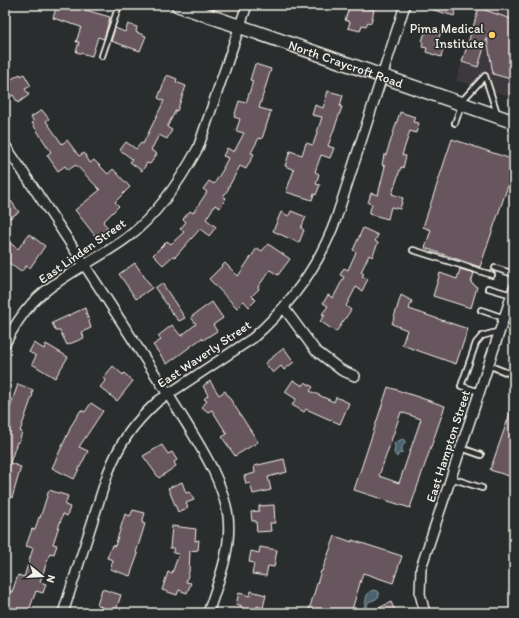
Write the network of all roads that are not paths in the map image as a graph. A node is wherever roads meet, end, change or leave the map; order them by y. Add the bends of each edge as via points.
1 (119, 5) edge
2 (178, 5) edge
3 (246, 5) edge
4 (405, 5) edge
5 (240, 26) junction
6 (102, 56) dead end
7 (383, 76) junction
8 (461, 104) junction
9 (498, 116) junction
10 (514, 122) edge
11 (455, 123) dead end
12 (5, 145) edge
13 (413, 250) dead end
14 (86, 265) junction
15 (495, 268) dead end
16 (514, 274) edge
17 (492, 275) dead end
18 (488, 288) dead end
19 (513, 293) edge
20 (284, 308) junction
21 (481, 310) dead end
22 (504, 318) junction
23 (500, 331) junction
24 (5, 344) edge
25 (488, 365) junction
26 (508, 373) dead end
27 (355, 376) dead end
28 (480, 392) junction
29 (168, 394) junction
30 (461, 448) junction
31 (481, 455) dead end
32 (451, 478) junction
33 (482, 488) dead end
34 (63, 613) edge
35 (208, 613) edge
36 (425, 613) edge

1 - 6 lane
2 - 5 main road, North Craycroft Road
3 - 5 street, East Linden Street
4 - 7 street, East Waverly Street
5 - 7 main road, North Craycroft Road
5 - 14 street, East Linden Street via 203,135 187,167 171,191 142,224 128,237
7 - 8 main road, North Craycroft Road
7 - 20 street, East Waverly Street via 329,238 306,279
8 - 9 main road, North Craycroft Road
8 - 9 lane via 485,76
8 - 11 lane
9 - 10 main road, North Craycroft Road
12 - 14 street
13 - 17 lane
14 - 24 street, East Linden Street via 32,303
14 - 29 street
15 - 16 lane
18 - 19 lane
19 - 22 street, East Hampton Street
20 - 27 street via 315,350 341,370
20 - 29 street, East Waverly Street via 253,338
21 - 22 lane
22 - 23 street, East Hampton Street
23 - 25 street, East Hampton Street
23 - 28 lane via 482,336 476,343 461,386
25 - 26 lane
25 - 28 street, East Hampton Street
28 - 30 street, East Hampton Street
29 - 34 street, East Waverly Street via 146,412 116,452
29 - 35 street via 208,458 217,478 228,517 225,558
30 - 31 lane
30 - 32 street, East Hampton Street
32 - 33 lane
32 - 36 street, East Hampton Street via 421,568 420,594

